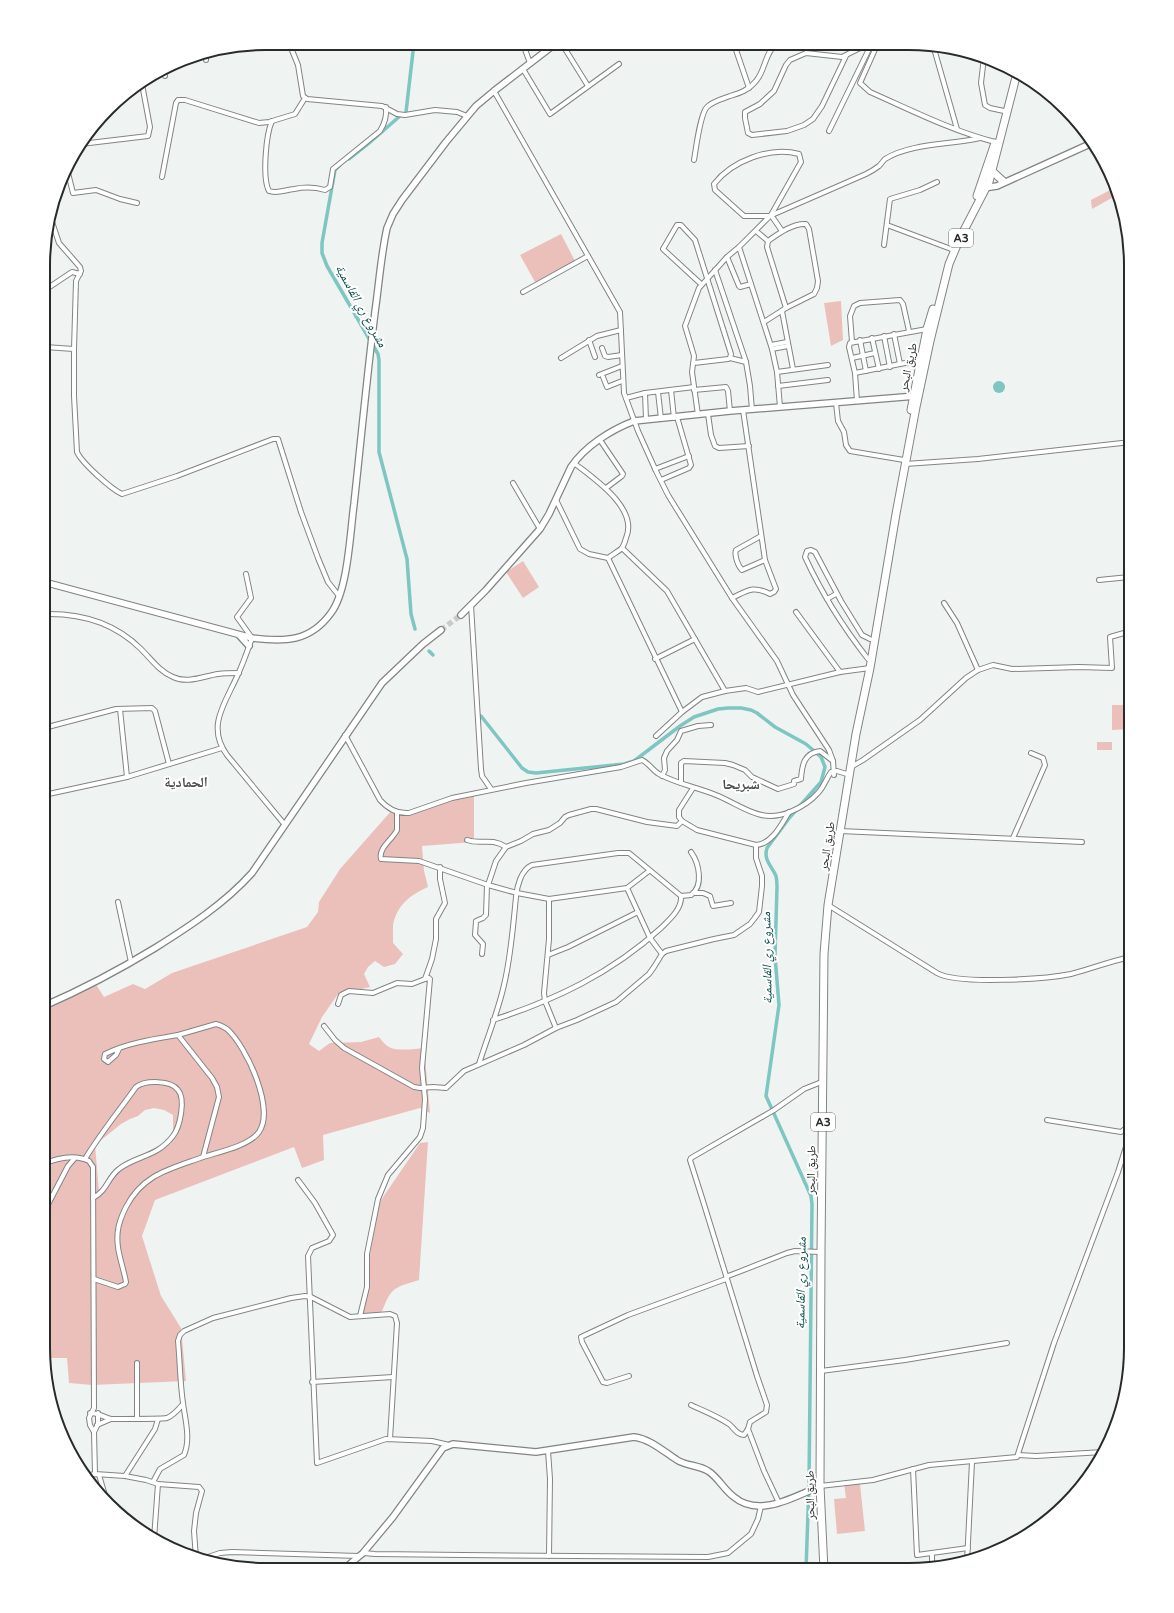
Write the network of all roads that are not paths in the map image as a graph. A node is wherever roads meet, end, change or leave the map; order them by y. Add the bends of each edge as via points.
1 (292, 50) edge
2 (525, 50) edge
3 (547, 50) edge
4 (566, 50) edge
5 (736, 50) edge
6 (771, 50) edge
7 (857, 50) edge
8 (869, 50) edge
9 (875, 50) edge
10 (935, 52) edge
11 (846, 56) junction
12 (530, 63) junction
13 (983, 63) edge
14 (619, 64) dead end
15 (523, 69) junction
16 (1013, 77) edge
17 (1016, 78) edge
18 (588, 86) junction
19 (143, 88) edge
20 (749, 88) junction
21 (494, 91) junction
22 (305, 98) junction
23 (386, 107) junction
24 (1004, 111) junction
25 (467, 116) junction
26 (272, 121) junction
27 (957, 129) junction
28 (829, 131) dead end
29 (980, 138) junction
30 (995, 142) junction
31 (87, 143) edge
32 (1088, 145) edge
33 (694, 160) dead end
34 (992, 171) junction
35 (69, 176) edge
36 (162, 177) dead end
37 (1004, 181) junction
38 (936, 182) dead end
39 (985, 185) junction
40 (136, 203) dead end
41 (771, 215) junction
42 (888, 225) junction
43 (53, 228) edge
44 (756, 231) junction
45 (782, 231) junction
46 (768, 240) junction
47 (884, 245) dead end
48 (739, 247) junction
49 (950, 249) junction
50 (588, 256) junction
51 (727, 257) junction
52 (715, 270) junction
53 (80, 274) junction
54 (706, 280) junction
55 (701, 284) junction
56 (751, 284) junction
57 (50, 287) edge
58 (523, 292) dead end
59 (786, 308) junction
60 (782, 311) junction
61 (764, 322) junction
62 (927, 329) junction
63 (621, 330) junction
64 (909, 331) junction
65 (894, 334) junction
66 (884, 336) junction
67 (872, 338) junction
68 (588, 340) junction
69 (860, 340) junction
70 (852, 342) junction
71 (788, 344) junction
72 (50, 347) edge
73 (772, 347) junction
74 (602, 348) dead end
75 (74, 349) junction
76 (875, 353) junction
77 (622, 355) junction
78 (863, 355) junction
79 (596, 357) dead end
80 (561, 358) dead end
81 (730, 358) junction
82 (852, 358) junction
83 (920, 360) junction
84 (746, 362) junction
85 (694, 363) junction
86 (900, 364) junction
87 (828, 365) dead end
88 (622, 366) junction
89 (890, 366) junction
90 (879, 369) junction
91 (792, 370) junction
92 (866, 371) junction
93 (777, 372) junction
94 (855, 373) junction
95 (828, 380) dead end
96 (622, 381) junction
97 (778, 386) junction
98 (694, 388) junction
99 (671, 390) junction
100 (658, 392) junction
101 (644, 393) junction
102 (916, 396) junction
103 (626, 398) junction
104 (857, 401) junction
105 (836, 403) junction
106 (780, 407) junction
107 (744, 410) junction
108 (752, 410) junction
109 (730, 411) junction
110 (708, 414) junction
111 (698, 415) junction
112 (675, 418) junction
113 (661, 419) junction
114 (646, 420) junction
115 (634, 421) junction
116 (600, 440) junction
117 (1124, 443) edge
118 (749, 446) junction
119 (689, 456) junction
120 (904, 462) junction
121 (574, 463) junction
122 (655, 469) junction
123 (661, 480) junction
124 (513, 483) dead end
125 (606, 488) junction
126 (556, 500) junction
127 (540, 529) junction
128 (761, 536) junction
129 (622, 548) junction
130 (608, 558) junction
131 (765, 560) junction
132 (246, 574) dead end
133 (1124, 578) edge
134 (1099, 580) dead end
135 (50, 584) edge
136 (836, 594) junction
137 (339, 596) junction
138 (732, 598) junction
139 (827, 599) junction
140 (944, 604) dead end
141 (471, 605) junction
142 (796, 612) dead end
143 (50, 614) edge
144 (461, 615) tunnel mouth
145 (441, 630) tunnel mouth
146 (237, 633) junction
147 (1124, 633) edge
148 (862, 635) junction
149 (252, 638) junction
150 (696, 639) junction
151 (854, 642) junction
152 (871, 643) junction
153 (249, 646) junction
154 (655, 659) junction
155 (868, 659) junction
156 (869, 668) junction
157 (978, 670) junction
158 (840, 672) junction
159 (239, 673) junction
160 (788, 684) junction
161 (725, 691) junction
162 (120, 709) junction
163 (682, 712) junction
164 (711, 725) dead end
165 (50, 726) edge
166 (345, 735) junction
167 (656, 736) dead end
168 (222, 748) junction
169 (1031, 753) dead end
170 (833, 761) junction
171 (169, 764) junction
172 (851, 767) junction
173 (834, 773) junction
174 (846, 774) junction
175 (662, 776) junction
176 (127, 777) junction
177 (681, 783) junction
178 (693, 788) junction
179 (491, 789) junction
180 (50, 794) edge
181 (397, 812) junction
182 (789, 812) junction
183 (682, 821) junction
184 (285, 825) junction
185 (840, 831) junction
186 (1013, 838) junction
187 (467, 840) dead end
188 (1082, 842) dead end
189 (756, 845) junction
190 (506, 847) junction
191 (691, 852) dead end
192 (440, 867) junction
193 (649, 871) junction
194 (488, 885) junction
195 (627, 888) junction
196 (695, 892) junction
197 (517, 893) junction
198 (681, 896) junction
199 (549, 898) junction
200 (118, 902) dead end
201 (731, 903) dead end
202 (828, 905) junction
203 (638, 912) junction
204 (650, 938) junction
205 (482, 954) dead end
206 (662, 954) junction
207 (548, 955) junction
208 (1124, 960) edge
209 (132, 962) junction
210 (425, 979) junction
211 (545, 1000) junction
212 (50, 1003) edge
213 (338, 1004) dead end
214 (493, 1020) junction
215 (324, 1026) dead end
216 (556, 1028) junction
217 (178, 1035) junction
218 (118, 1049) dead end
219 (479, 1064) junction
220 (824, 1081) junction
221 (424, 1088) junction
222 (1047, 1120) dead end
223 (1124, 1130) edge
224 (1124, 1153) edge
225 (203, 1157) junction
226 (63, 1158) junction
227 (75, 1158) junction
228 (85, 1159) junction
229 (50, 1162) edge
230 (68, 1166) junction
231 (298, 1180) dead end
232 (93, 1198) junction
233 (50, 1201) edge
234 (815, 1252) junction
235 (94, 1279) junction
236 (726, 1279) junction
237 (311, 1297) junction
238 (360, 1316) junction
239 (1007, 1343) dead end
240 (137, 1363) dead end
241 (821, 1371) junction
242 (629, 1376) dead end
243 (393, 1377) junction
244 (312, 1382) junction
245 (183, 1404) junction
246 (691, 1405) dead end
247 (94, 1408) junction
248 (90, 1413) junction
249 (99, 1415) junction
250 (137, 1418) junction
251 (112, 1419) junction
252 (158, 1420) junction
253 (98, 1424) junction
254 (90, 1425) junction
255 (748, 1429) junction
256 (94, 1432) junction
257 (390, 1439) junction
258 (449, 1445) junction
259 (548, 1451) junction
260 (1097, 1452) edge
261 (1018, 1455) junction
262 (972, 1462) junction
263 (913, 1469) junction
264 (97, 1475) junction
265 (91, 1476) edge
266 (125, 1476) junction
267 (153, 1482) junction
268 (158, 1484) junction
269 (820, 1486) junction
270 (102, 1489) edge
271 (779, 1503) junction
272 (761, 1506) junction
273 (155, 1533) edge
274 (968, 1548) junction
275 (196, 1552) edge
276 (932, 1553) junction
277 (361, 1554) junction
278 (967, 1555) edge
279 (210, 1556) edge
280 (549, 1556) junction
281 (932, 1562) edge
282 (351, 1563) edge
283 (824, 1563) edge

1 - 22 street
2 - 12 street
3 - 12 main road
4 - 18 street
5 - 20 street
6 - 20 street via 762,72
7 - 11 street
8 - 28 street
9 - 27 street via 862,76 862,86 870,92
10 - 27 street
11 - 11 street via 839,58 806,53 790,60 774,91 760,104 745,112 748,133 779,133 809,122 817,115
12 - 15 main road
13 - 24 street via 980,83 985,105
14 - 18 street
15 - 18 street via 550,114
15 - 21 main road
16 - 24 highway, طريق البحر / A3
17 - 34 highway, طريق البحر / A3
19 - 31 street via 150,127 148,136
20 - 33 street via 716,101 706,109
21 - 25 main road
21 - 50 street
22 - 23 street
22 - 26 street via 295,114
23 - 25 street via 397,114 405,115 435,110 457,112
23 - 26 street via 385,123 380,131 333,169 330,187 325,190 312,187 269,191 266,164
24 - 30 highway, طريق البحر / A3
25 - 137 main road via 402,200 390,221 384,239 349,541
26 - 36 street via 259,123 178,100
27 - 29 street
29 - 30 street
29 - 41 street via 911,149 884,160 880,166 866,174
30 - 39 highway, طريق البحر / A3
32 - 37 main road
34 - 37 highway
34 - 39 highway, طريق البحر / A3
35 - 40 street via 72,193 96,190
37 - 39 main road via 997,186
38 - 42 street via 890,199
39 - 49 highway, طريق البحر / A3
39 - 102 highway, طريق البحر / A3 via 949,264
41 - 41 street via 801,162 799,154 773,153 754,157 728,171 714,184 714,188 724,199 744,216
41 - 44 street
41 - 45 street
42 - 47 street
42 - 49 street
43 - 53 street via 59,243 80,267
44 - 46 street
44 - 48 street
45 - 46 street
45 - 59 street via 805,223 808,226 818,281 814,294
46 - 59 street via 767,247
48 - 51 street
48 - 56 street
49 - 62 highway, طريق البحر / A3
50 - 58 street
50 - 63 street via 620,312
51 - 52 street
51 - 56 street via 739,286
52 - 54 street
52 - 84 street
53 - 57 street via 72,272
53 - 75 street via 76,280
54 - 55 street
54 - 55 street via 694,237 682,225 677,225 663,249
54 - 81 street via 731,354
55 - 85 street via 685,324
56 - 61 street
59 - 60 street
60 - 61 street
60 - 71 street
61 - 73 street
62 - 64 street
62 - 83 highway, طريق البحر / A3
63 - 68 street
63 - 77 street
64 - 65 street
64 - 70 street via 900,300 860,303 854,306 850,316
65 - 66 street
65 - 86 street
66 - 67 street
66 - 89 street
67 - 69 street
67 - 76 street
68 - 79 street
68 - 80 street
69 - 70 street
69 - 78 street
70 - 82 street via 849,345
71 - 73 street
71 - 91 street
72 - 75 street
73 - 93 street
74 - 77 street via 605,356
75 - 137 street via 76,447 81,460 115,490 125,494 278,439 318,558 328,582
76 - 78 street
76 - 90 street
77 - 88 street
78 - 82 street
78 - 92 street
81 - 84 street
81 - 85 street
82 - 94 street
83 - 86 street
83 - 102 highway, طريق البحر / A3
84 - 108 street
85 - 98 street
86 - 89 street
87 - 91 street
88 - 96 street
88 - 96 street via 601,376 607,387
89 - 90 street
90 - 92 street
91 - 93 street
92 - 94 street
93 - 97 street
94 - 104 street
95 - 97 street
96 - 103 street
97 - 106 street
98 - 99 street
98 - 109 street via 726,387
98 - 111 street
99 - 100 street
99 - 112 street
100 - 101 street
100 - 113 street
101 - 103 street
101 - 114 street
102 - 104 main road
102 - 120 highway, طريق البحر / A3
103 - 115 street
104 - 105 main road
105 - 106 main road
105 - 120 street via 838,421 850,451
106 - 108 main road
107 - 108 main road
107 - 109 main road
107 - 118 street
109 - 110 main road
110 - 111 main road
110 - 118 street via 715,446
111 - 112 main road
112 - 113 main road
112 - 119 street
113 - 114 main road
114 - 115 main road
115 - 116 main road
115 - 122 street
116 - 121 main road
116 - 125 street via 623,474
117 - 120 street via 978,458
118 - 128 street
119 - 122 street
119 - 123 street via 689,468
120 - 152 highway, طريق البحر / A3
121 - 125 street
121 - 126 main road
122 - 123 street
123 - 138 street
124 - 127 street
125 - 129 street via 620,504 628,524 628,533
126 - 127 main road
126 - 130 street via 580,549 589,554
127 - 141 main road
128 - 131 street
128 - 131 street via 736,550 735,554 742,570
129 - 130 street
129 - 150 street via 667,591
130 - 154 street
131 - 138 street via 776,591 770,594 752,588
132 - 149 street via 251,597 237,617
133 - 134 street
135 - 146 main road
136 - 139 street
136 - 139 street via 815,552 807,551 805,557
136 - 148 street
137 - 149 main road via 335,607 325,620 300,638
138 - 160 street via 777,662
139 - 151 street
140 - 157 street
141 - 144 main road
141 - 179 street via 481,769 482,776
142 - 158 street
143 - 159 street via 77,617 109,626 129,638 154,663 173,677 187,680
145 - 166 main road via 382,683
146 - 149 main road
146 - 153 main road
147 - 157 street via 1110,637 1112,668 1012,669 993,665
148 - 151 street
148 - 152 street
149 - 153 street
150 - 154 street
150 - 161 street
151 - 155 street
152 - 155 highway, طريق البحر / A3
152 - 156 highway, طريق البحر / A3
153 - 159 street
154 - 163 street
155 - 156 highway, طريق البحر / A3
156 - 158 street
156 - 172 highway, طريق البحر / A3
157 - 172 street via 920,720
158 - 160 street
159 - 168 street via 219,716 217,731
160 - 161 street via 758,692 746,688
160 - 170 street via 829,750
161 - 163 street via 702,697
162 - 165 street
162 - 171 street via 154,709
162 - 176 street
163 - 167 street
164 - 175 street via 681,731 664,758 665,770
166 - 181 street via 380,800
166 - 184 main road
168 - 171 street
168 - 184 street
169 - 186 street via 1043,758 1045,765
170 - 173 street
170 - 177 street via 817,752 808,756 803,762 801,779 780,789 752,777 745,770 733,765 684,761 681,763
171 - 176 street
172 - 174 highway, طريق البحر / A3
173 - 174 street
173 - 182 street via 815,796
174 - 185 highway, طريق البحر / A3
175 - 177 street
175 - 179 street via 642,760 599,771
176 - 180 street
177 - 178 street
178 - 182 street via 716,795 755,814 776,816
178 - 183 street via 679,810
179 - 181 street via 452,798 409,813
181 - 192 street via 398,830 382,849 381,859 419,861
182 - 189 street via 769,840
183 - 189 street via 697,830
183 - 190 street via 674,826 591,809 569,815 549,830 533,834
184 - 209 main road via 240,887 200,919
185 - 186 street
185 - 202 highway, طريق البحر / A3
186 - 188 street
187 - 190 street via 495,841
189 - 206 street via 762,886 760,907 754,920 734,935 671,949
190 - 194 street via 496,861
191 - 196 street via 699,868
192 - 194 street
192 - 210 street via 445,903 436,919 436,939
193 - 195 street
193 - 197 street via 626,853 532,865 525,870
193 - 198 street
194 - 197 street
194 - 205 street via 486,915 476,921 475,935 483,944
195 - 199 street
195 - 203 street
196 - 198 street via 691,896
196 - 201 street via 710,896 713,906
197 - 199 street
197 - 214 street via 508,964
198 - 204 street via 680,906
199 - 207 street
200 - 209 street
202 - 208 street via 947,977 981,980 1056,977
202 - 220 highway, طريق البحر / A3 via 824,948
203 - 204 street
203 - 207 street
204 - 206 street
204 - 211 street via 598,976
206 - 216 street via 649,974 616,1002
207 - 211 street
209 - 212 main road
210 - 213 street via 412,984 397,983 373,993 349,992 341,995
210 - 221 street via 430,979 422,1064
211 - 214 street
211 - 216 street
214 - 219 street
215 - 221 street via 344,1048 414,1087
216 - 219 street
217 - 218 street
217 - 225 street via 217,1087 219,1097
217 - 225 street via 216,1024 227,1028 250,1062 260,1090 264,1124 258,1134 250,1141
219 - 221 street via 459,1075 446,1088
220 - 234 highway, طريق البحر / A3
220 - 236 street via 804,1089 774,1110 690,1159
221 - 238 street via 425,1114 420,1137 388,1175 378,1199 367,1254 367,1287
222 - 223 street via 1121,1132
224 - 261 street via 1054,1343
225 - 235 street via 159,1173 136,1190 117,1231 120,1262 126,1284 118,1287
226 - 227 street
226 - 229 street
226 - 230 street
227 - 228 street
227 - 230 street
228 - 232 street via 93,1167
228 - 232 street via 140,1083 151,1081 178,1088 182,1096 181,1116 175,1135 154,1153 121,1167 106,1187
230 - 233 street
231 - 237 street via 315,1203 332,1235 329,1241 312,1248 308,1256
232 - 235 street
234 - 236 street via 787,1253 732,1274
234 - 241 highway, طريق البحر / A3
235 - 247 street
236 - 242 street via 628,1315 581,1337 603,1382 608,1383
236 - 255 street via 767,1405 766,1412 750,1422
237 - 238 street via 347,1315
237 - 244 street
237 - 245 street via 291,1298 230,1313 184,1331 178,1341
238 - 243 street via 395,1316 397,1323
239 - 241 street
240 - 250 street
241 - 269 highway, طريق البحر / A3
243 - 244 street
243 - 257 street
244 - 257 street via 317,1463 368,1444
245 - 252 street via 176,1413
245 - 267 street via 186,1423 185,1452 182,1457 160,1469
246 - 255 street via 714,1414 740,1435 744,1435
247 - 248 street
247 - 249 street
248 - 249 street
248 - 254 street
249 - 251 street
249 - 253 street
250 - 251 street
250 - 252 street
251 - 253 street
252 - 266 street
253 - 254 street
253 - 256 street
254 - 256 street
255 - 271 street
256 - 264 street
257 - 258 street via 432,1441
258 - 259 main road
258 - 277 main road via 443,1448 406,1501
259 - 272 main road via 639,1437 683,1463 709,1471 738,1501
259 - 280 street
260 - 261 street
261 - 262 street
262 - 263 street via 929,1465
262 - 274 street
263 - 269 street via 873,1480
263 - 276 street via 917,1554
264 - 265 street
264 - 266 street
264 - 270 street
266 - 267 street
267 - 268 street
268 - 273 street
268 - 275 street via 201,1488 194,1532
269 - 271 main road
269 - 283 highway, طريق البحر / A3
271 - 272 main road
272 - 280 street via 750,1534 728,1553 719,1556
274 - 276 street
274 - 278 street
276 - 281 street
277 - 279 street via 232,1552
277 - 280 street
277 - 282 main road

